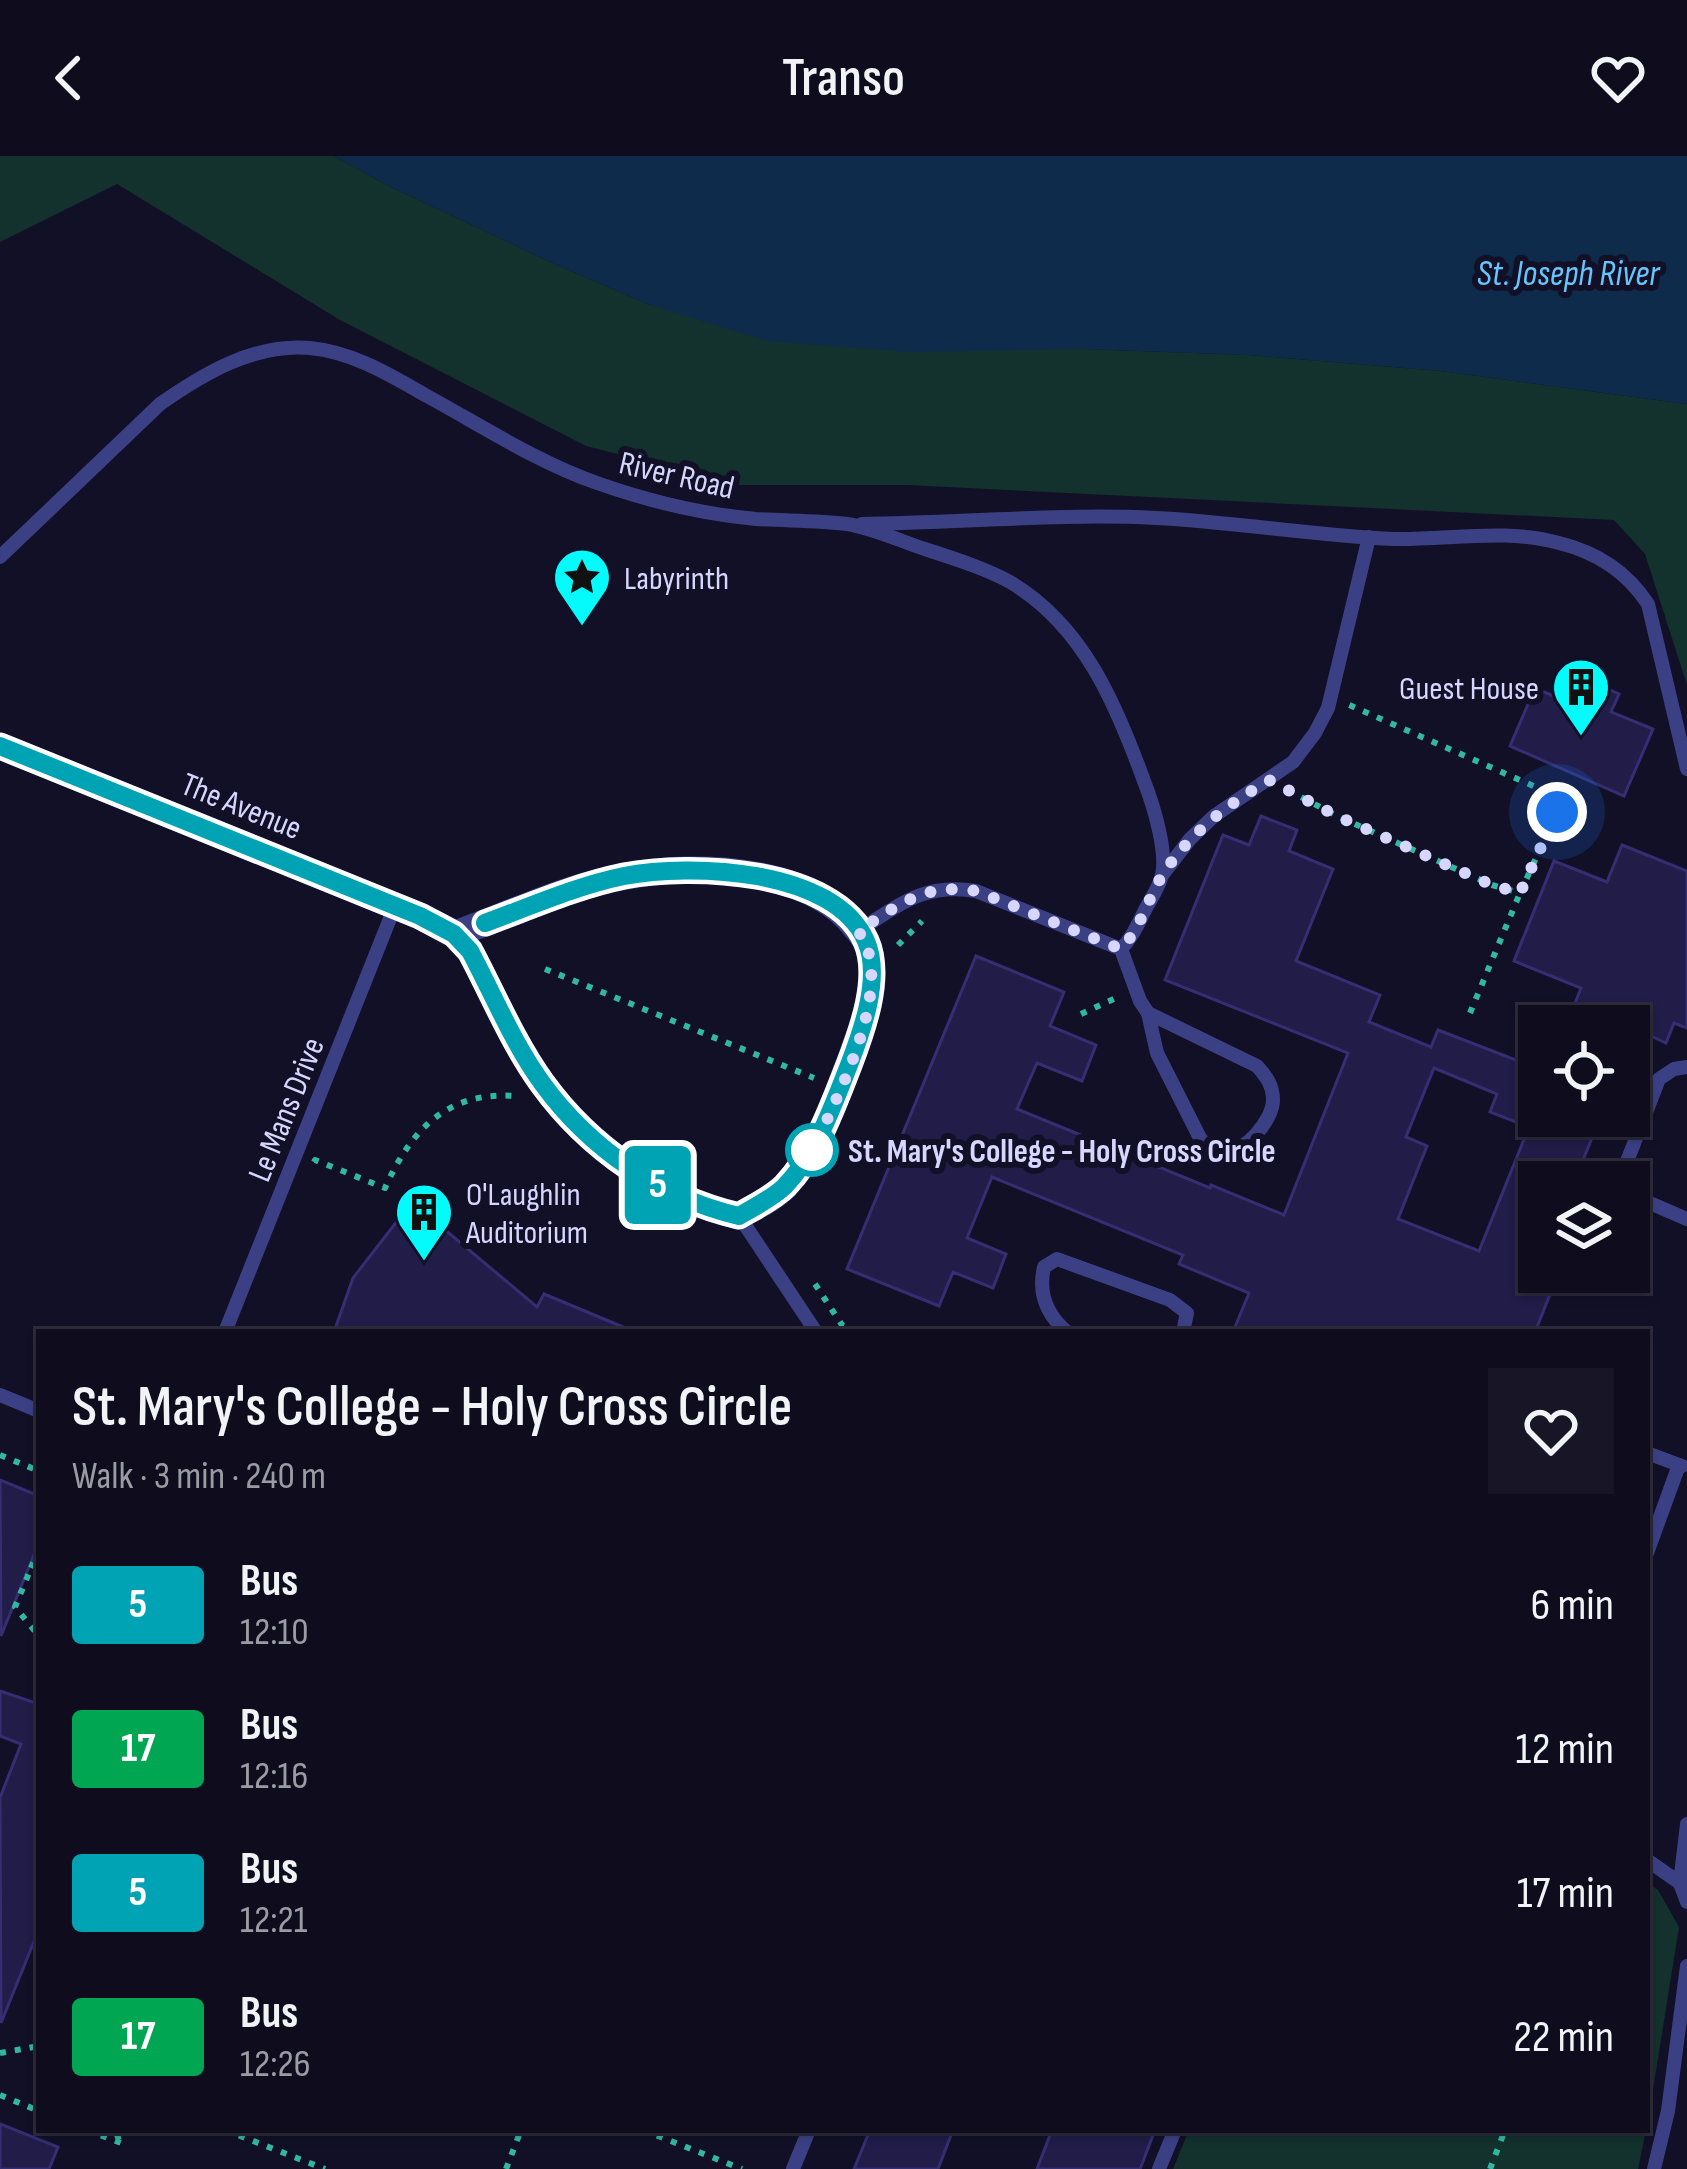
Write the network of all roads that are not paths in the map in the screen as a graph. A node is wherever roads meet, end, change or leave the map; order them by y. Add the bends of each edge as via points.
1 (846, 524) junction
2 (1370, 537) junction
3 (0, 557) edge
4 (0, 746) edge
5 (1687, 769) edge
6 (1163, 874) junction
7 (395, 906) junction
8 (858, 931) junction
9 (454, 934) junction
10 (1121, 949) junction
11 (1148, 1013) junction
12 (1687, 1067) edge
13 (1627, 1161) edge
14 (1650, 1203) edge
15 (739, 1216) junction
16 (1687, 1219) edge
17 (226, 1329) edge
18 (814, 1329) edge
19 (1063, 1329) edge
20 (1184, 1329) edge
21 (0, 1395) edge
22 (36, 1410) edge
23 (1650, 1454) edge
24 (1683, 1466) edge
25 (1650, 1546) edge
26 (1687, 1824) edge
27 (1650, 1862) edge
28 (1680, 1883) junction
29 (1687, 1902) edge
30 (1687, 1966) edge
31 (808, 2133) edge
32 (1173, 2133) edge
33 (793, 2169) edge
34 (1159, 2169) edge
35 (1654, 2169) edge

1 - 2 lane via 1151,518
1 - 3 lane, River Road via 701,511 593,482 372,365 304,347 223,365 160,404
1 - 6 lane, River Road via 1006,580 1044,605 1080,645 1125,729 1149,792
2 - 5 lane via 1528,538 1615,568 1648,604
2 - 6 lane via 1322,721 1293,762 1214,817
4 - 7 street, The Avenue
6 - 10 lane
7 - 9 street, The Avenue
7 - 17 lane, Le Mans Drive
8 - 9 street via 811,892 701,869 602,882
8 - 10 lane via 904,902 950,887
8 - 15 street via 872,976 867,1016 840,1088 811,1154 782,1189
9 - 15 street via 572,1120 660,1186
10 - 11 lane
11 - 11 lane via 1157,1053 1200,1138 1222,1153 1237,1150 1270,1114 1269,1079
12 - 13 lane via 1659,1078
14 - 16 lane
15 - 18 lane
19 - 20 lane via 1040,1282 1057,1259 1170,1300 1187,1313
21 - 22 lane
23 - 24 lane
24 - 25 lane
26 - 28 lane
27 - 28 lane
28 - 29 lane
30 - 35 lane
31 - 33 lane
32 - 34 lane

